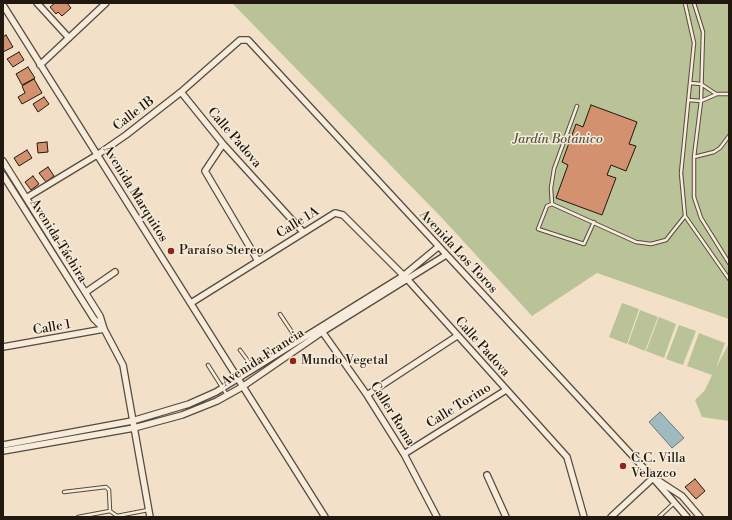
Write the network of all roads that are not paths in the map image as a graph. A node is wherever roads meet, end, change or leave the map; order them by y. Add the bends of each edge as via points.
1 (37, 3) edge
2 (685, 3) edge
3 (694, 3) edge
4 (104, 4) edge
5 (3, 6) edge
6 (69, 38) junction
7 (248, 40) joint
8 (40, 65) junction
9 (691, 82) junction
10 (701, 84) junction
11 (181, 92) junction
12 (717, 94) junction
13 (729, 94) edge
14 (688, 100) junction
15 (700, 101) junction
16 (577, 106) dead end
17 (729, 136) edge
18 (223, 144) junction
19 (97, 155) junction
20 (694, 158) junction
21 (3, 161) edge
22 (3, 175) edge
23 (26, 198) junction
24 (552, 204) junction
25 (335, 213) joint
26 (686, 216) junction
27 (594, 222) junction
28 (304, 232) junction
29 (438, 247) junction
30 (446, 255) junction
31 (258, 261) junction
32 (729, 263) edge
33 (116, 272) dead end
34 (403, 276) junction
35 (729, 279) edge
36 (408, 280) junction
37 (86, 292) junction
38 (191, 303) junction
39 (280, 314) dead end
40 (104, 329) junction
41 (321, 330) junction
42 (457, 336) junction
43 (298, 342) junction
44 (3, 347) edge
45 (240, 350) dead end
46 (208, 365) dead end
47 (254, 369) junction
48 (238, 380) junction
49 (242, 387) junction
50 (222, 388) junction
51 (506, 390) junction
52 (227, 395) junction
53 (367, 395) junction
54 (132, 421) junction
55 (134, 428) junction
56 (3, 445) edge
57 (3, 451) edge
58 (404, 454) junction
59 (487, 475) dead end
60 (653, 478) junction
61 (64, 492) dead end
62 (674, 503) junction
63 (148, 510) junction
64 (110, 511) junction
65 (78, 517) edge
66 (117, 517) edge
67 (150, 517) edge
68 (325, 517) edge
69 (437, 517) edge
70 (506, 517) edge
71 (584, 517) edge
72 (611, 517) edge
73 (659, 517) edge
74 (687, 517) edge
75 (700, 517) edge

1 - 6 street
2 - 9 lane via 694,43
3 - 10 lane via 703,32
4 - 6 street
5 - 8 street, Avenida Marquitos
6 - 8 street
7 - 11 street, Calle 1B via 240,40
7 - 29 street, Avenida Los Toros
8 - 19 street, Avenida Marquitos
9 - 10 lane
9 - 14 lane
10 - 12 lane
10 - 15 lane
11 - 18 street, Calle Padova
11 - 19 street, Calle 1B
12 - 13 lane
12 - 15 lane
14 - 15 lane
14 - 26 lane via 681,173
15 - 20 lane
16 - 24 lane via 554,169
17 - 20 lane via 714,152
18 - 28 street, Calle Padova
18 - 31 street via 205,171
19 - 23 street, Calle 1B
19 - 38 street, Avenida Marquitos
20 - 32 lane via 694,197 701,218
21 - 23 street
22 - 40 street, Avenida Táchira via 94,319
23 - 37 street
24 - 27 lane
24 - 27 lane via 547,206 538,229 584,244
25 - 28 street, Calle 1A
25 - 34 street, Calle Padova via 343,215
26 - 27 lane via 666,240 651,244 636,242
26 - 35 lane
28 - 31 street, Calle 1A
29 - 30 street, Avenida Los Toros
29 - 34 street, Avenida Francia
30 - 36 street, Avenida Francia
30 - 60 street, Avenida Los Toros
31 - 38 street, Calle 1A
33 - 37 street
34 - 36 street, Calle Padova
34 - 41 street, Avenida Francia
36 - 41 street, Avenida Francia
36 - 42 street, Calle Padova
37 - 40 street via 100,316
38 - 48 street, Avenida Marquitos
39 - 43 lane
40 - 44 street, Calle 1
40 - 54 street via 123,365
41 - 43 street, Avenida Francia
41 - 49 street, Avenida Francia
41 - 53 street, Caller Roma
42 - 51 street, Calle Padova
42 - 53 street
43 - 47 street, Avenida Francia
45 - 47 lane
46 - 50 lane
47 - 48 street, Avenida Francia
48 - 49 street, Avenida Marquitos
48 - 50 street, Avenida Francia
49 - 52 street, Avenida Francia
49 - 68 street, Avenida Marquitos
50 - 52 lane
50 - 54 street, Avenida Francia via 189,404
51 - 58 street, Calle Torino
51 - 71 street, Calle Padova via 566,457
52 - 55 street, Avenida Francia via 182,415
53 - 58 street, Caller Roma
54 - 55 street
54 - 56 street, Avenida Francia
55 - 57 street, Avenida Francia
55 - 63 street
58 - 69 street, Caller Roma
59 - 70 street
60 - 62 street
60 - 72 street
60 - 75 street via 682,496
61 - 64 lane via 106,487
62 - 73 lane
62 - 74 street
63 - 66 lane
63 - 67 street
64 - 65 lane
64 - 66 lane

